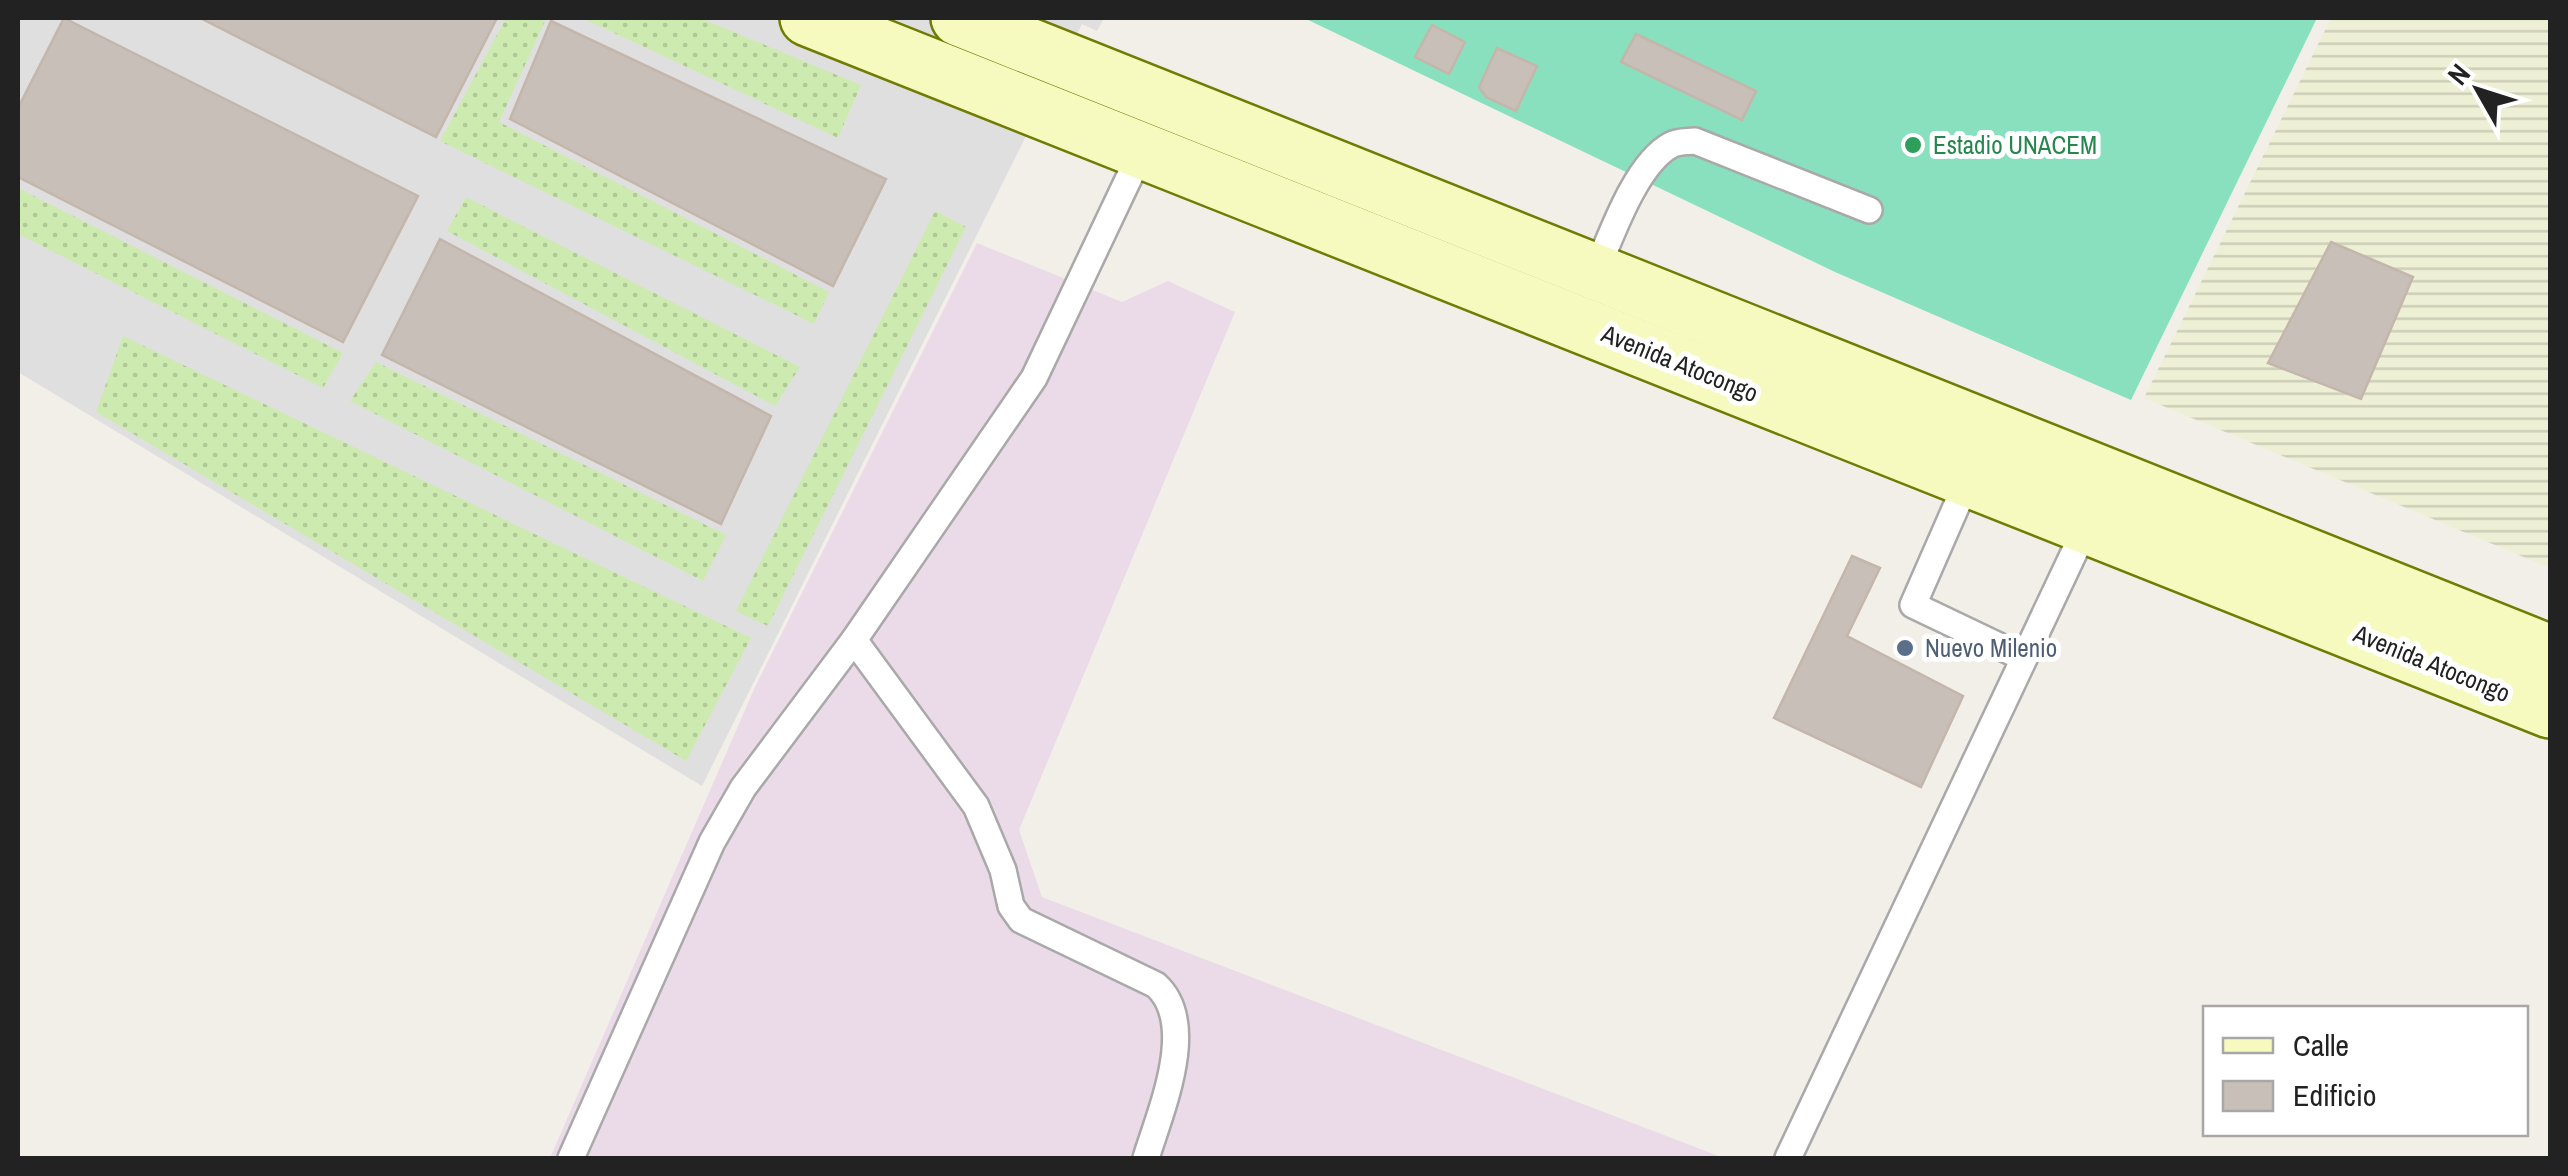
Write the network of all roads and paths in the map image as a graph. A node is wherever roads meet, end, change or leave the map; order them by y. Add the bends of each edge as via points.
1 (808, 18) edge
2 (972, 23) edge
3 (968, 80) junction
4 (1154, 125) junction
5 (1235, 157) junction
6 (1869, 210) dead end
7 (1596, 272) junction
8 (1578, 323) junction
9 (1980, 454) junction
10 (2098, 500) junction
11 (854, 640) junction
12 (2550, 653) edge
13 (2024, 658) junction
14 (2550, 710) edge
15 (572, 1158) edge
16 (1146, 1158) edge
17 (1788, 1158) edge

1 - 3 main road, Avenida Atocongo
2 - 3 main road
2 - 4 main road, Avenida Atocongo
3 - 4 main road, Avenida Atocongo
4 - 5 main road, Avenida Atocongo
4 - 11 lane via 1034,378
5 - 7 main road, Avenida Atocongo
5 - 8 main road, Avenida Atocongo
6 - 7 lane via 1695,141 1674,143 1638,180
7 - 8 lane
7 - 9 main road, Avenida Atocongo
8 - 9 main road, Avenida Atocongo
9 - 10 main road, Avenida Atocongo
9 - 13 lane via 1913,605
10 - 12 main road, Avenida Atocongo
10 - 13 lane
10 - 14 main road, Avenida Atocongo
11 - 15 lane via 743,788 712,842
11 - 16 lane via 976,806 1022,920 1164,992 1176,1034 1172,1076
13 - 17 lane

